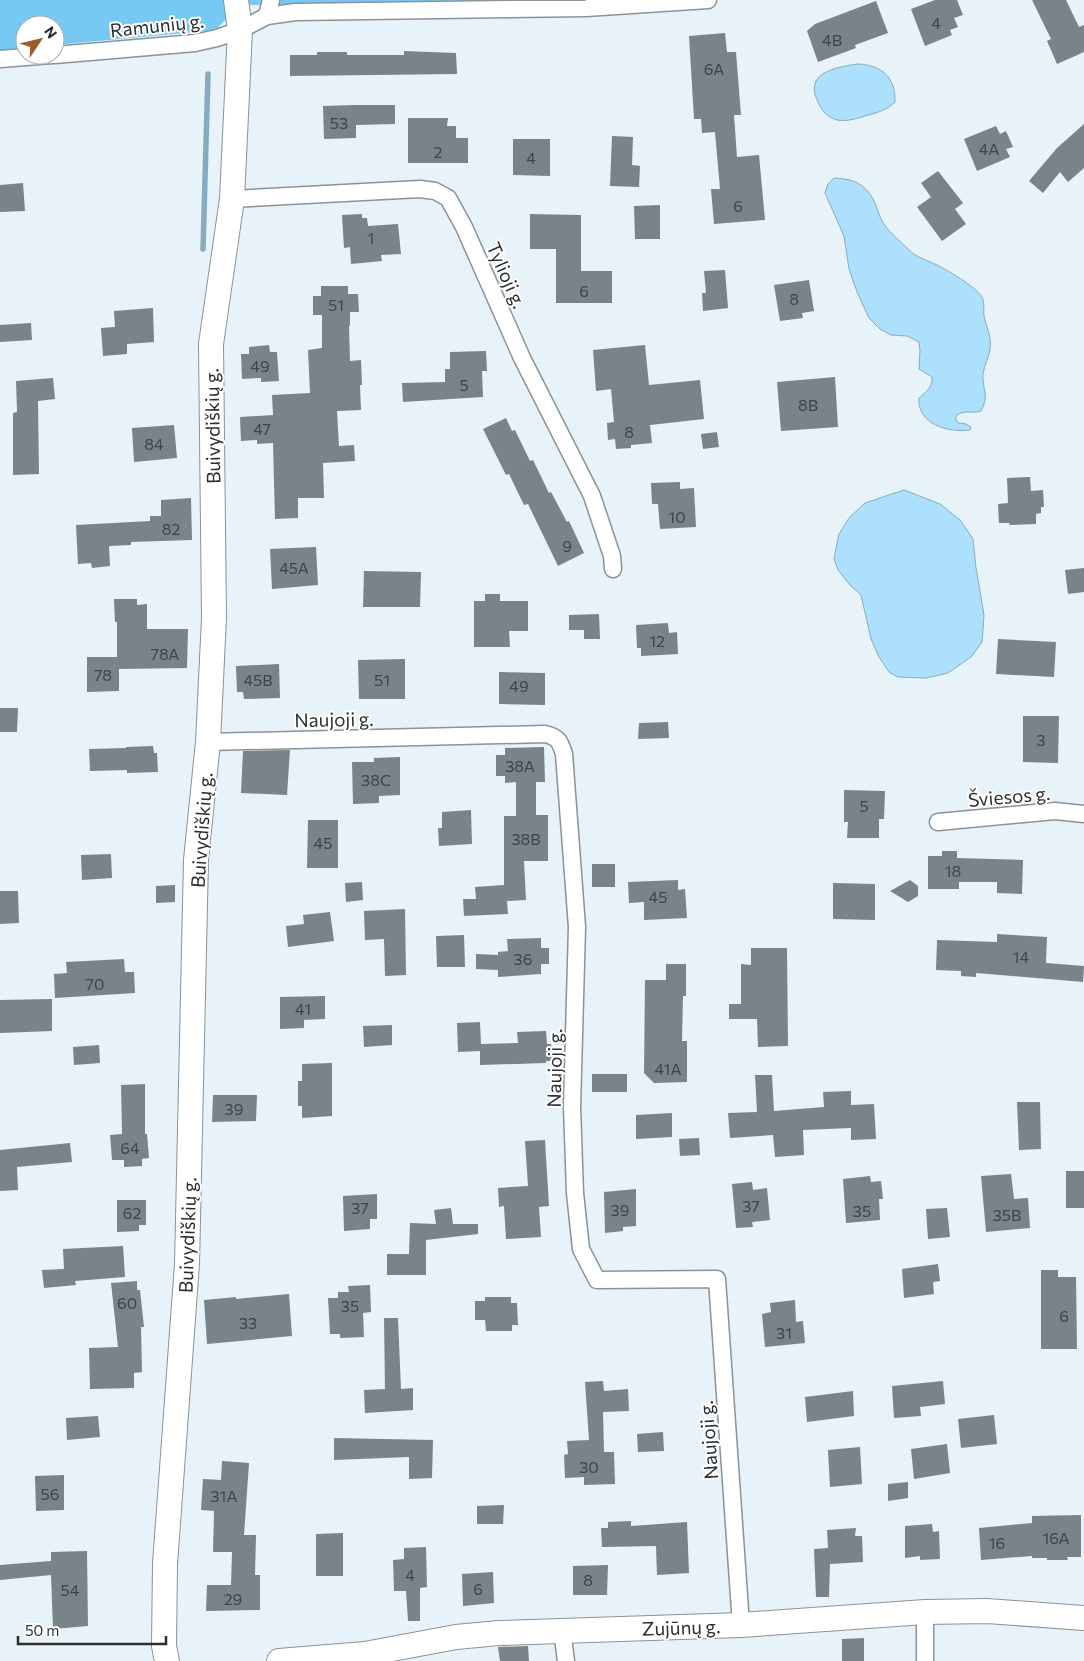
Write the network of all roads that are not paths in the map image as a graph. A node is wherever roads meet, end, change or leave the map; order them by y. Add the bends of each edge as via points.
1 (236, 0) edge
2 (271, 0) edge
3 (708, 0) edge
4 (267, 16) junction
5 (240, 30) junction
6 (65, 54) edge
7 (15, 58) edge
8 (0, 59) edge
9 (232, 199) junction
10 (613, 569) dead end
11 (208, 742) junction
12 (1084, 814) edge
13 (938, 822) dead end
14 (925, 1612) junction
15 (1084, 1618) edge
16 (740, 1625) junction
17 (562, 1630) junction
18 (167, 1661) edge
19 (279, 1661) edge
20 (566, 1661) edge
21 (925, 1661) edge

1 - 5 main road, Buivydiškių g.
2 - 4 street
3 - 4 street, Ramunių g. via 586,8 295,12
4 - 5 street, Ramunių g.
5 - 6 street, Ramunių g. via 195,43
5 - 9 main road, Buivydiškių g.
7 - 8 street, Ramunių g.
9 - 10 street, Tylioji g. via 420,189 435,191 448,198 522,358 592,496 612,556
9 - 11 main road, Buivydiškių g. via 211,344 214,618
11 - 16 street, Naujoji g. via 545,734 554,736 560,743 564,754 577,927 572,1107 581,1249 598,1280 717,1279
11 - 18 main road, Buivydiškių g. via 196,860 187,1264 165,1564 164,1646
12 - 13 street, Šviesos g. via 1055,811
14 - 15 main road, Zujūnų g. via 987,1611
14 - 16 main road, Zujūnų g.
14 - 21 street
16 - 17 main road, Zujūnų g.
17 - 19 main road, Zujūnų g. via 456,1637 365,1654
17 - 20 street

